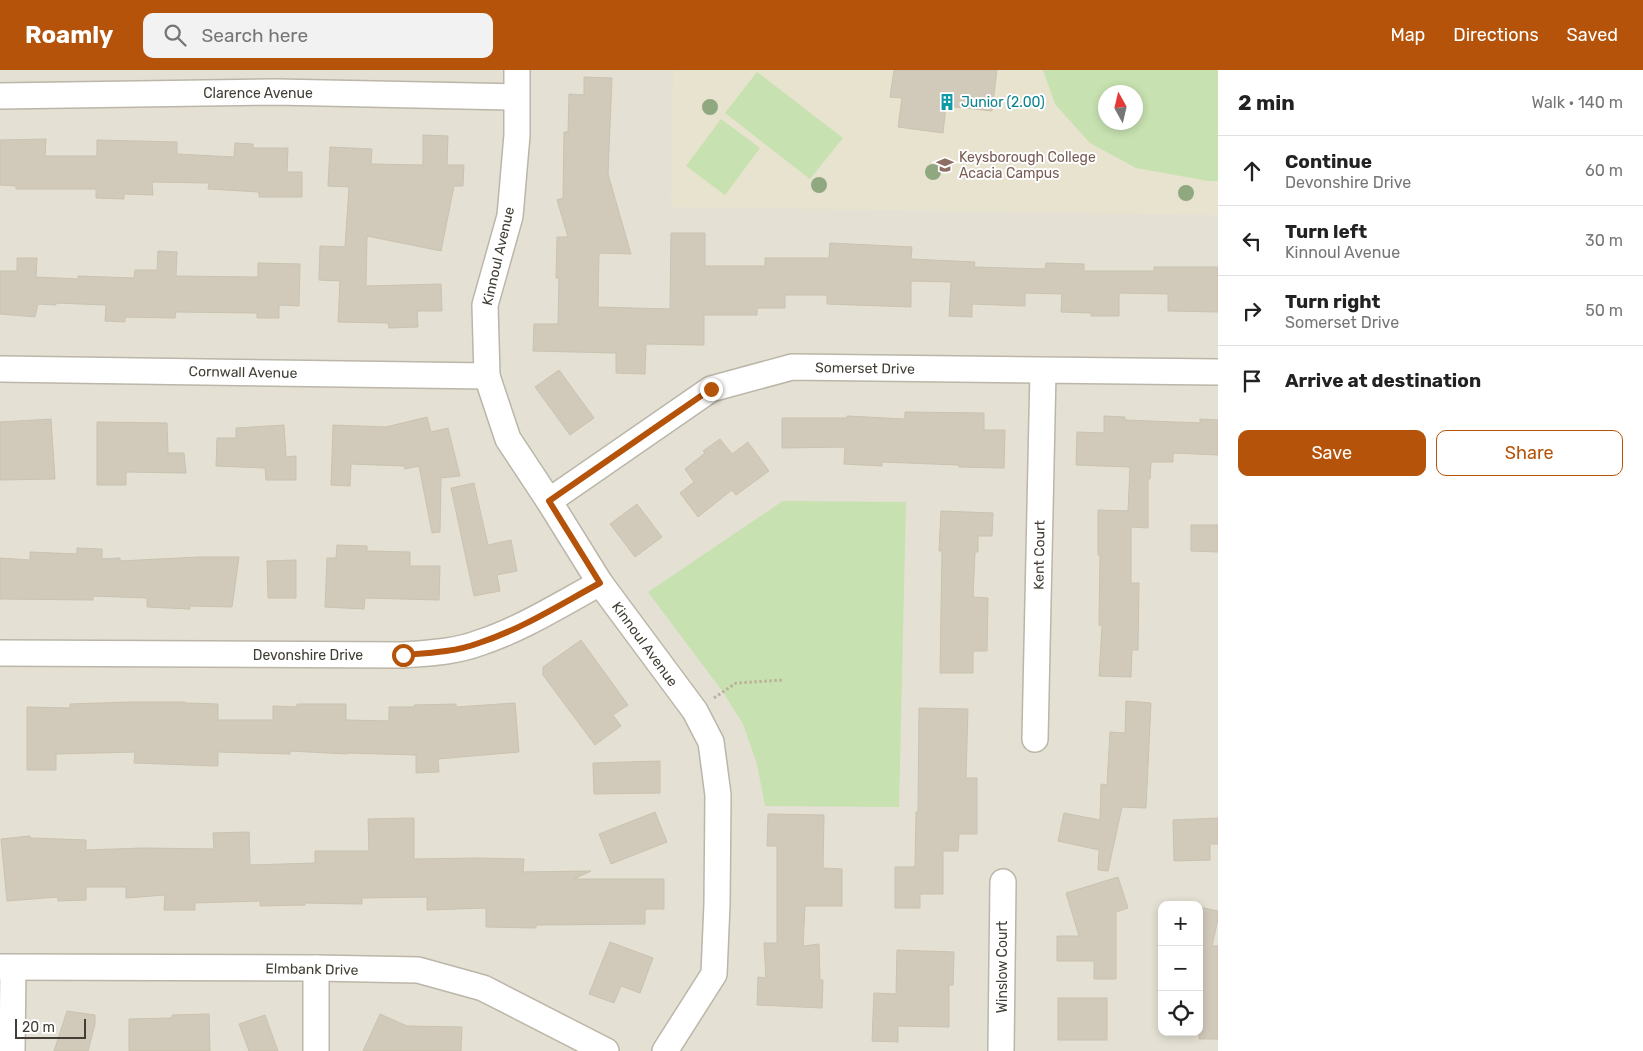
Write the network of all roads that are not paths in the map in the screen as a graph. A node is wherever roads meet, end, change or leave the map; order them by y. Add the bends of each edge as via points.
1 (517, 70) edge
2 (276, 81) edge
3 (0, 96) edge
4 (516, 97) junction
5 (0, 369) edge
6 (1043, 370) junction
7 (1218, 372) edge
8 (487, 376) junction
9 (549, 501) junction
10 (600, 583) junction
11 (0, 653) edge
12 (1035, 739) dead end
13 (1002, 882) dead end
14 (7, 968) edge
15 (316, 968) junction
16 (12, 1051) edge
17 (316, 1051) edge
18 (606, 1051) edge
19 (665, 1051) edge
20 (1001, 1051) edge

1 - 4 street, Kinnoul Avenue
2 - 3 street, Clarence Avenue
2 - 4 street, Clarence Avenue
4 - 8 street, Kinnoul Avenue via 517,136 510,216 485,305
5 - 8 street, Cornwall Avenue
6 - 7 street, Somerset Drive
6 - 9 street, Somerset Drive via 792,367 711,389
6 - 12 street, Kent Court
8 - 9 street, Kinnoul Avenue via 508,439
9 - 10 street, Kinnoul Avenue
10 - 11 street, Devonshire Drive via 517,627 480,643 447,652 403,655
10 - 19 street, Kinnoul Avenue via 694,711 711,742 718,796 714,974
13 - 20 street, Winslow Court
14 - 15 street, Elmbank Drive
14 - 16 street
15 - 17 street
15 - 18 street, Elmbank Drive via 418,970 483,988

